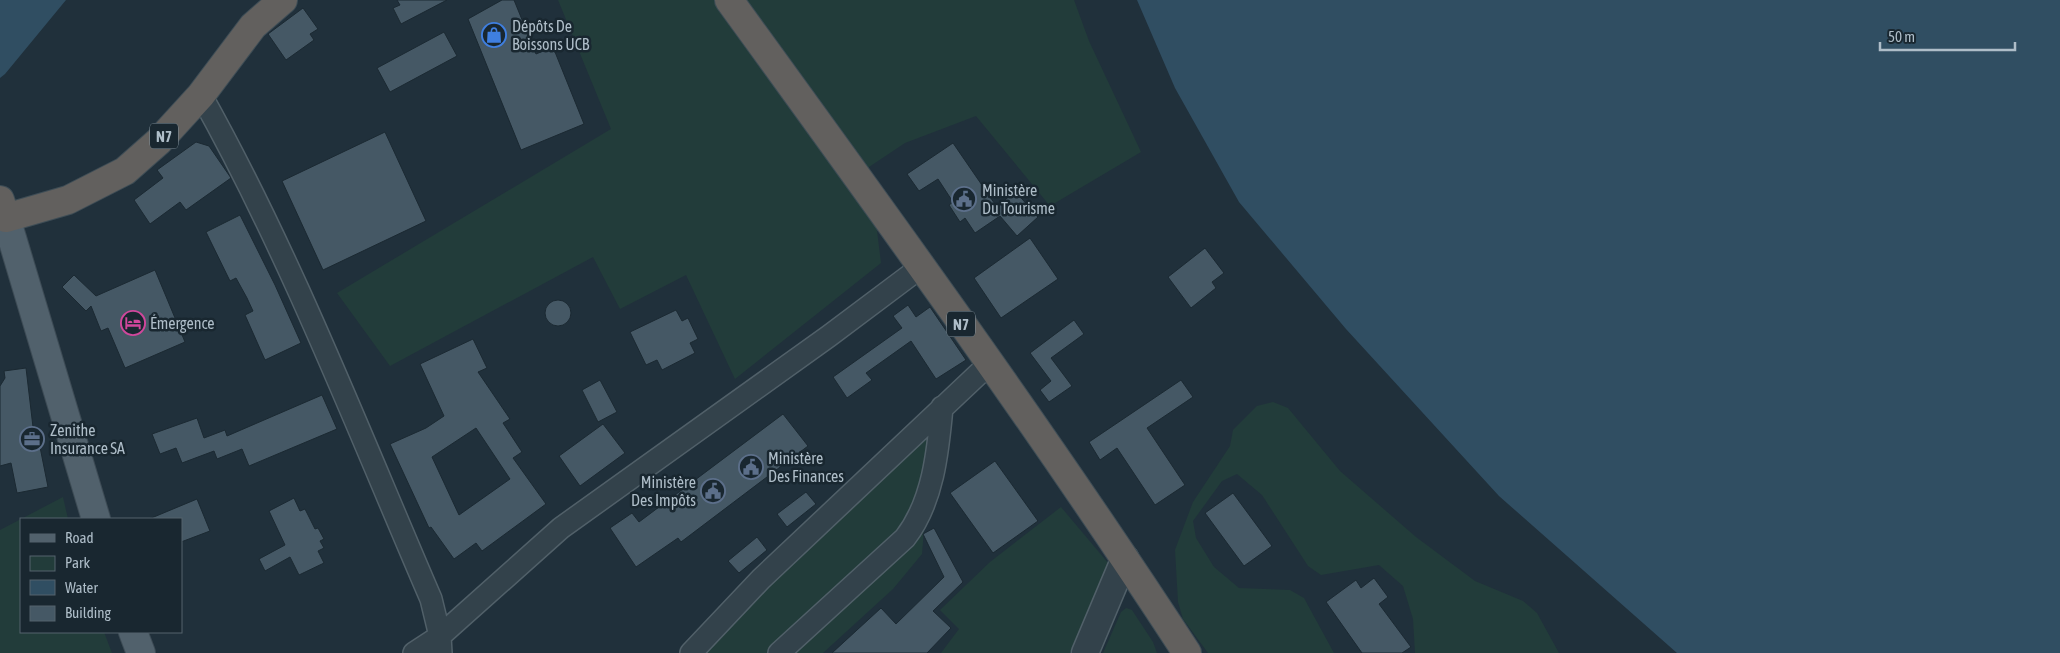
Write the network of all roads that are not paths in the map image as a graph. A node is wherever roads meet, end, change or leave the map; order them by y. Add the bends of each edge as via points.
1 (283, 0) edge
2 (729, 0) edge
3 (201, 95) junction
4 (2, 213) edge
5 (921, 267) junction
6 (989, 364) junction
7 (942, 407) junction
8 (96, 518) edge
9 (1125, 558) junction
10 (134, 633) edge
11 (441, 644) edge
12 (141, 653) edge
13 (414, 653) edge
14 (691, 653) edge
15 (780, 653) edge
16 (1085, 653) edge
17 (1187, 653) edge

1 - 3 highway, N7 via 252,26
2 - 5 highway, N7
3 - 4 highway, N7 via 159,142 125,171 68,200
3 - 11 street via 242,172 311,320 431,599
4 - 8 main road
5 - 6 highway, N7
5 - 11 street via 561,528
6 - 7 street
6 - 9 highway, N7
7 - 14 street via 761,579
7 - 15 street via 938,450 927,496 914,527
9 - 16 street
9 - 17 highway, N7
10 - 12 main road
11 - 13 street

